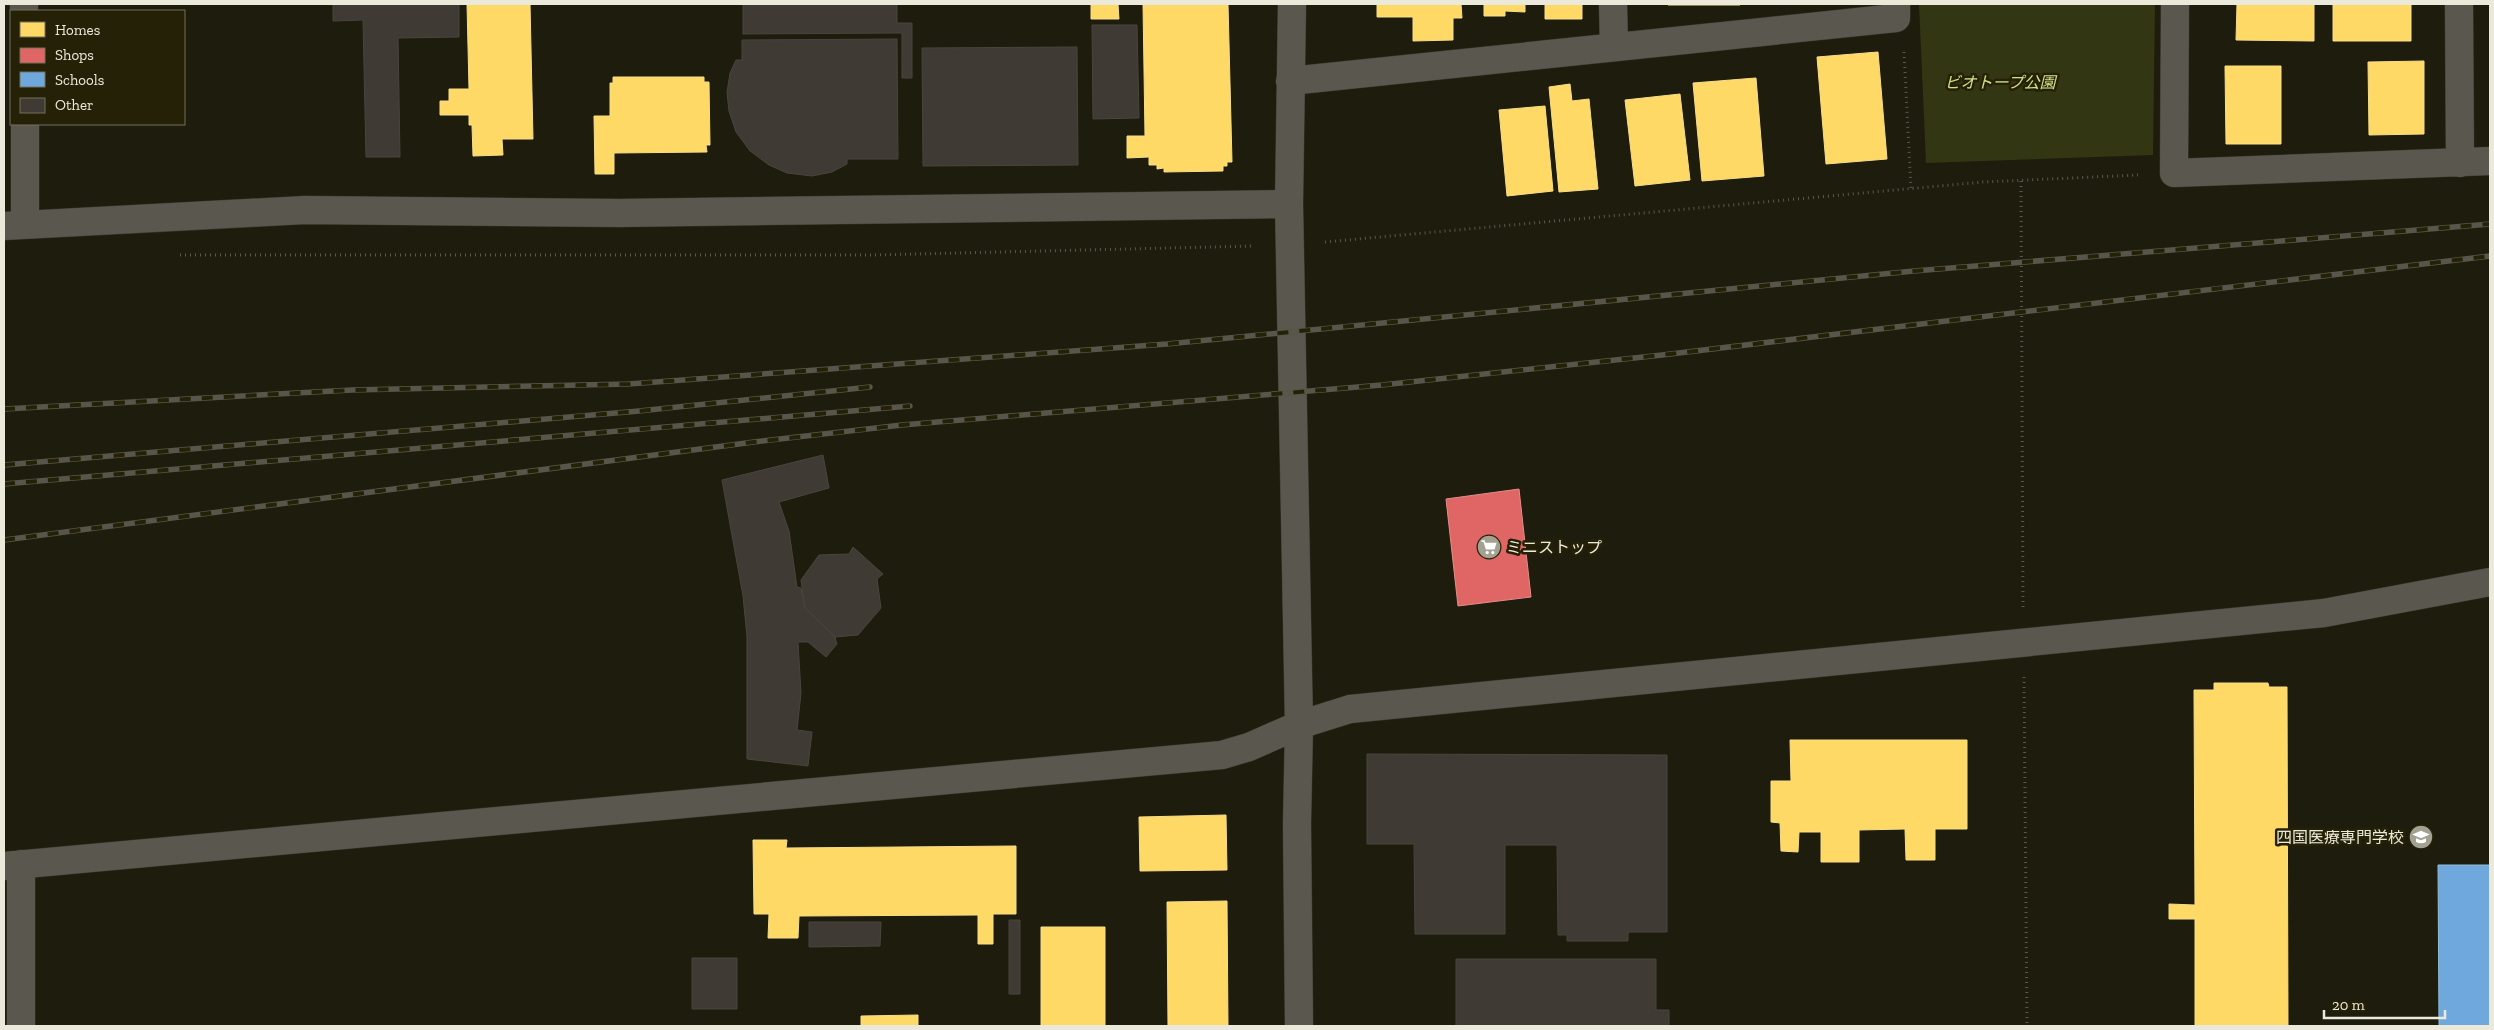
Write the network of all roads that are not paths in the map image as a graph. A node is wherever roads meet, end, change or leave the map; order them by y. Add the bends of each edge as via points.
1 (1292, 4) edge
2 (1613, 4) edge
3 (2175, 4) edge
4 (2460, 4) edge
5 (1896, 11) edge
6 (1614, 47) junction
7 (1290, 81) junction
8 (24, 125) edge
9 (2490, 160) edge
10 (2460, 163) junction
11 (1289, 204) junction
12 (14, 225) edge
13 (2490, 582) edge
14 (1299, 725) junction
15 (12, 865) edge
16 (21, 1026) edge
17 (1299, 1026) edge

1 - 7 street
2 - 6 street
3 - 10 street via 2174,173
4 - 10 street
5 - 6 street
6 - 7 street
7 - 11 street
8 - 12 street
9 - 10 street
11 - 12 street via 619,214 305,210
11 - 14 street
13 - 14 street via 2324,613 1350,709
14 - 15 street via 1222,755
14 - 17 street
15 - 16 street

